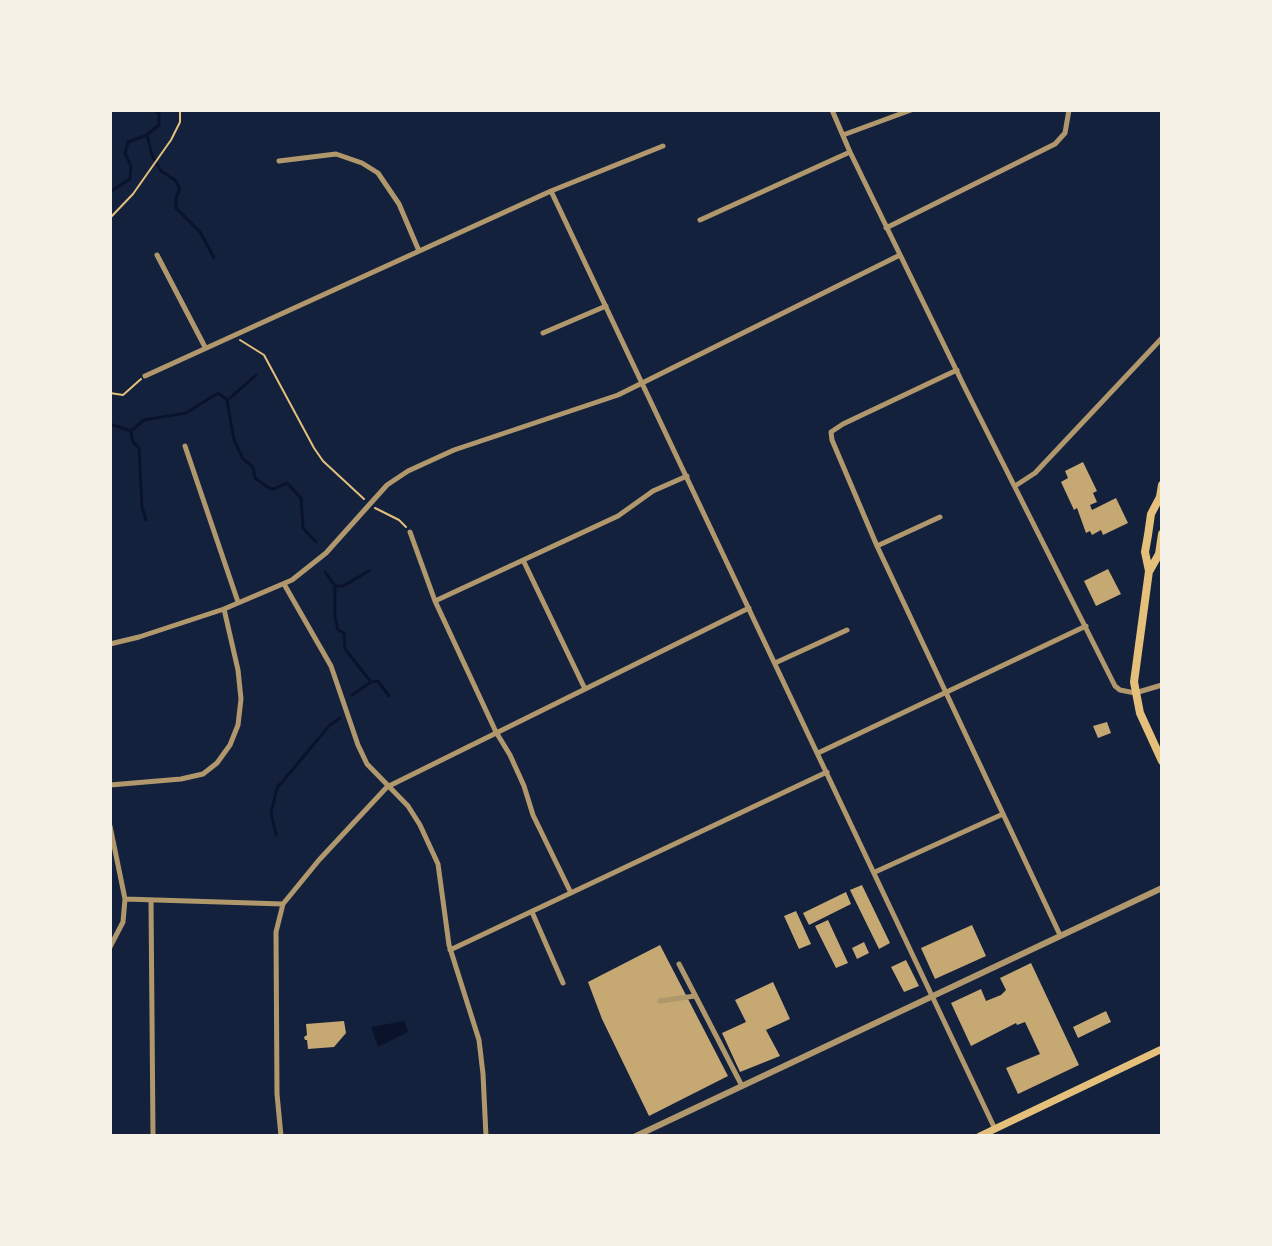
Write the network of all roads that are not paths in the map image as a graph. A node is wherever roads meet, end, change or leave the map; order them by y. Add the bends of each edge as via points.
1 (832, 110) edge
2 (911, 110) edge
3 (1069, 110) edge
4 (843, 135) junction
5 (663, 146) dead end
6 (850, 152) junction
7 (279, 161) dead end
8 (551, 191) junction
9 (700, 220) dead end
10 (886, 228) junction
11 (419, 251) junction
12 (157, 255) dead end
13 (900, 255) junction
14 (606, 306) junction
15 (543, 333) dead end
16 (1162, 338) edge
17 (205, 347) junction
18 (957, 370) junction
19 (145, 376) road end
20 (642, 383) junction
21 (185, 446) dead end
22 (687, 476) junction
23 (1162, 485) edge
24 (1015, 486) junction
25 (1161, 501) edge
26 (940, 517) dead end
27 (410, 532) road end
28 (1162, 534) edge
29 (877, 546) junction
30 (524, 562) junction
31 (1149, 571) junction
32 (284, 584) junction
33 (435, 601) junction
34 (238, 602) junction
35 (749, 608) junction
36 (224, 609) junction
37 (1086, 626) junction
38 (847, 630) dead end
39 (110, 644) edge
40 (775, 663) junction
41 (1162, 685) edge
42 (585, 689) junction
43 (946, 692) junction
44 (1135, 693) junction
45 (496, 732) junction
46 (818, 753) junction
47 (1162, 761) edge
48 (827, 772) junction
49 (110, 785) edge
50 (387, 787) junction
51 (1003, 814) junction
52 (110, 826) edge
53 (875, 872) junction
54 (1162, 888) edge
55 (571, 893) junction
56 (125, 899) junction
57 (151, 900) junction
58 (283, 904) junction
59 (532, 912) junction
60 (1060, 935) junction
61 (110, 947) edge
62 (450, 950) junction
63 (679, 964) dead end
64 (563, 983) dead end
65 (933, 995) junction
66 (695, 996) junction
67 (660, 1001) dead end
68 (1162, 1049) edge
69 (742, 1086) junction
70 (995, 1129) junction
71 (153, 1136) edge
72 (281, 1136) edge
73 (486, 1136) edge
74 (636, 1136) edge
75 (980, 1136) edge

1 - 4 street
2 - 4 street
3 - 10 street via 1061,140
4 - 6 street
5 - 8 street
6 - 9 street
6 - 10 street
7 - 11 street via 336,154 378,173 399,204
8 - 11 street
8 - 14 street
10 - 13 street
11 - 17 street
12 - 17 street
13 - 18 street
13 - 20 street
14 - 15 street
14 - 20 street
16 - 24 street via 1035,473
17 - 19 street
18 - 24 street
18 - 29 street via 831,432
20 - 22 street
20 - 32 street via 408,471 378,493 314,564
21 - 34 street
22 - 30 street
22 - 35 street
23 - 25 main road
24 - 37 street
25 - 31 main road via 1151,514
26 - 29 street
27 - 33 street
28 - 31 main road
29 - 43 street
30 - 33 street
30 - 42 street
31 - 44 main road
32 - 34 street
32 - 50 street via 331,666 362,754
33 - 45 street
34 - 36 street
35 - 40 street
35 - 42 street
36 - 39 street
36 - 49 street via 241,699 230,745 203,774
37 - 43 street
37 - 44 street via 1115,686
38 - 40 street
40 - 46 street
41 - 44 street
42 - 45 street
43 - 46 street
43 - 51 street
44 - 47 main road
45 - 50 street
45 - 55 street
46 - 48 street
48 - 53 street
48 - 55 street
50 - 58 street
50 - 62 street via 408,806 434,854
51 - 53 street
51 - 60 street
52 - 56 street
53 - 65 street
54 - 60 street
55 - 59 street
56 - 57 street
56 - 61 street via 123,922
57 - 58 street
57 - 71 street
58 - 72 street via 276,932
59 - 62 street
59 - 64 street
60 - 65 street
62 - 73 street via 479,1040
63 - 66 street
65 - 69 street
65 - 70 street
66 - 67 street
66 - 69 street
68 - 70 main road
69 - 74 street
70 - 75 main road

